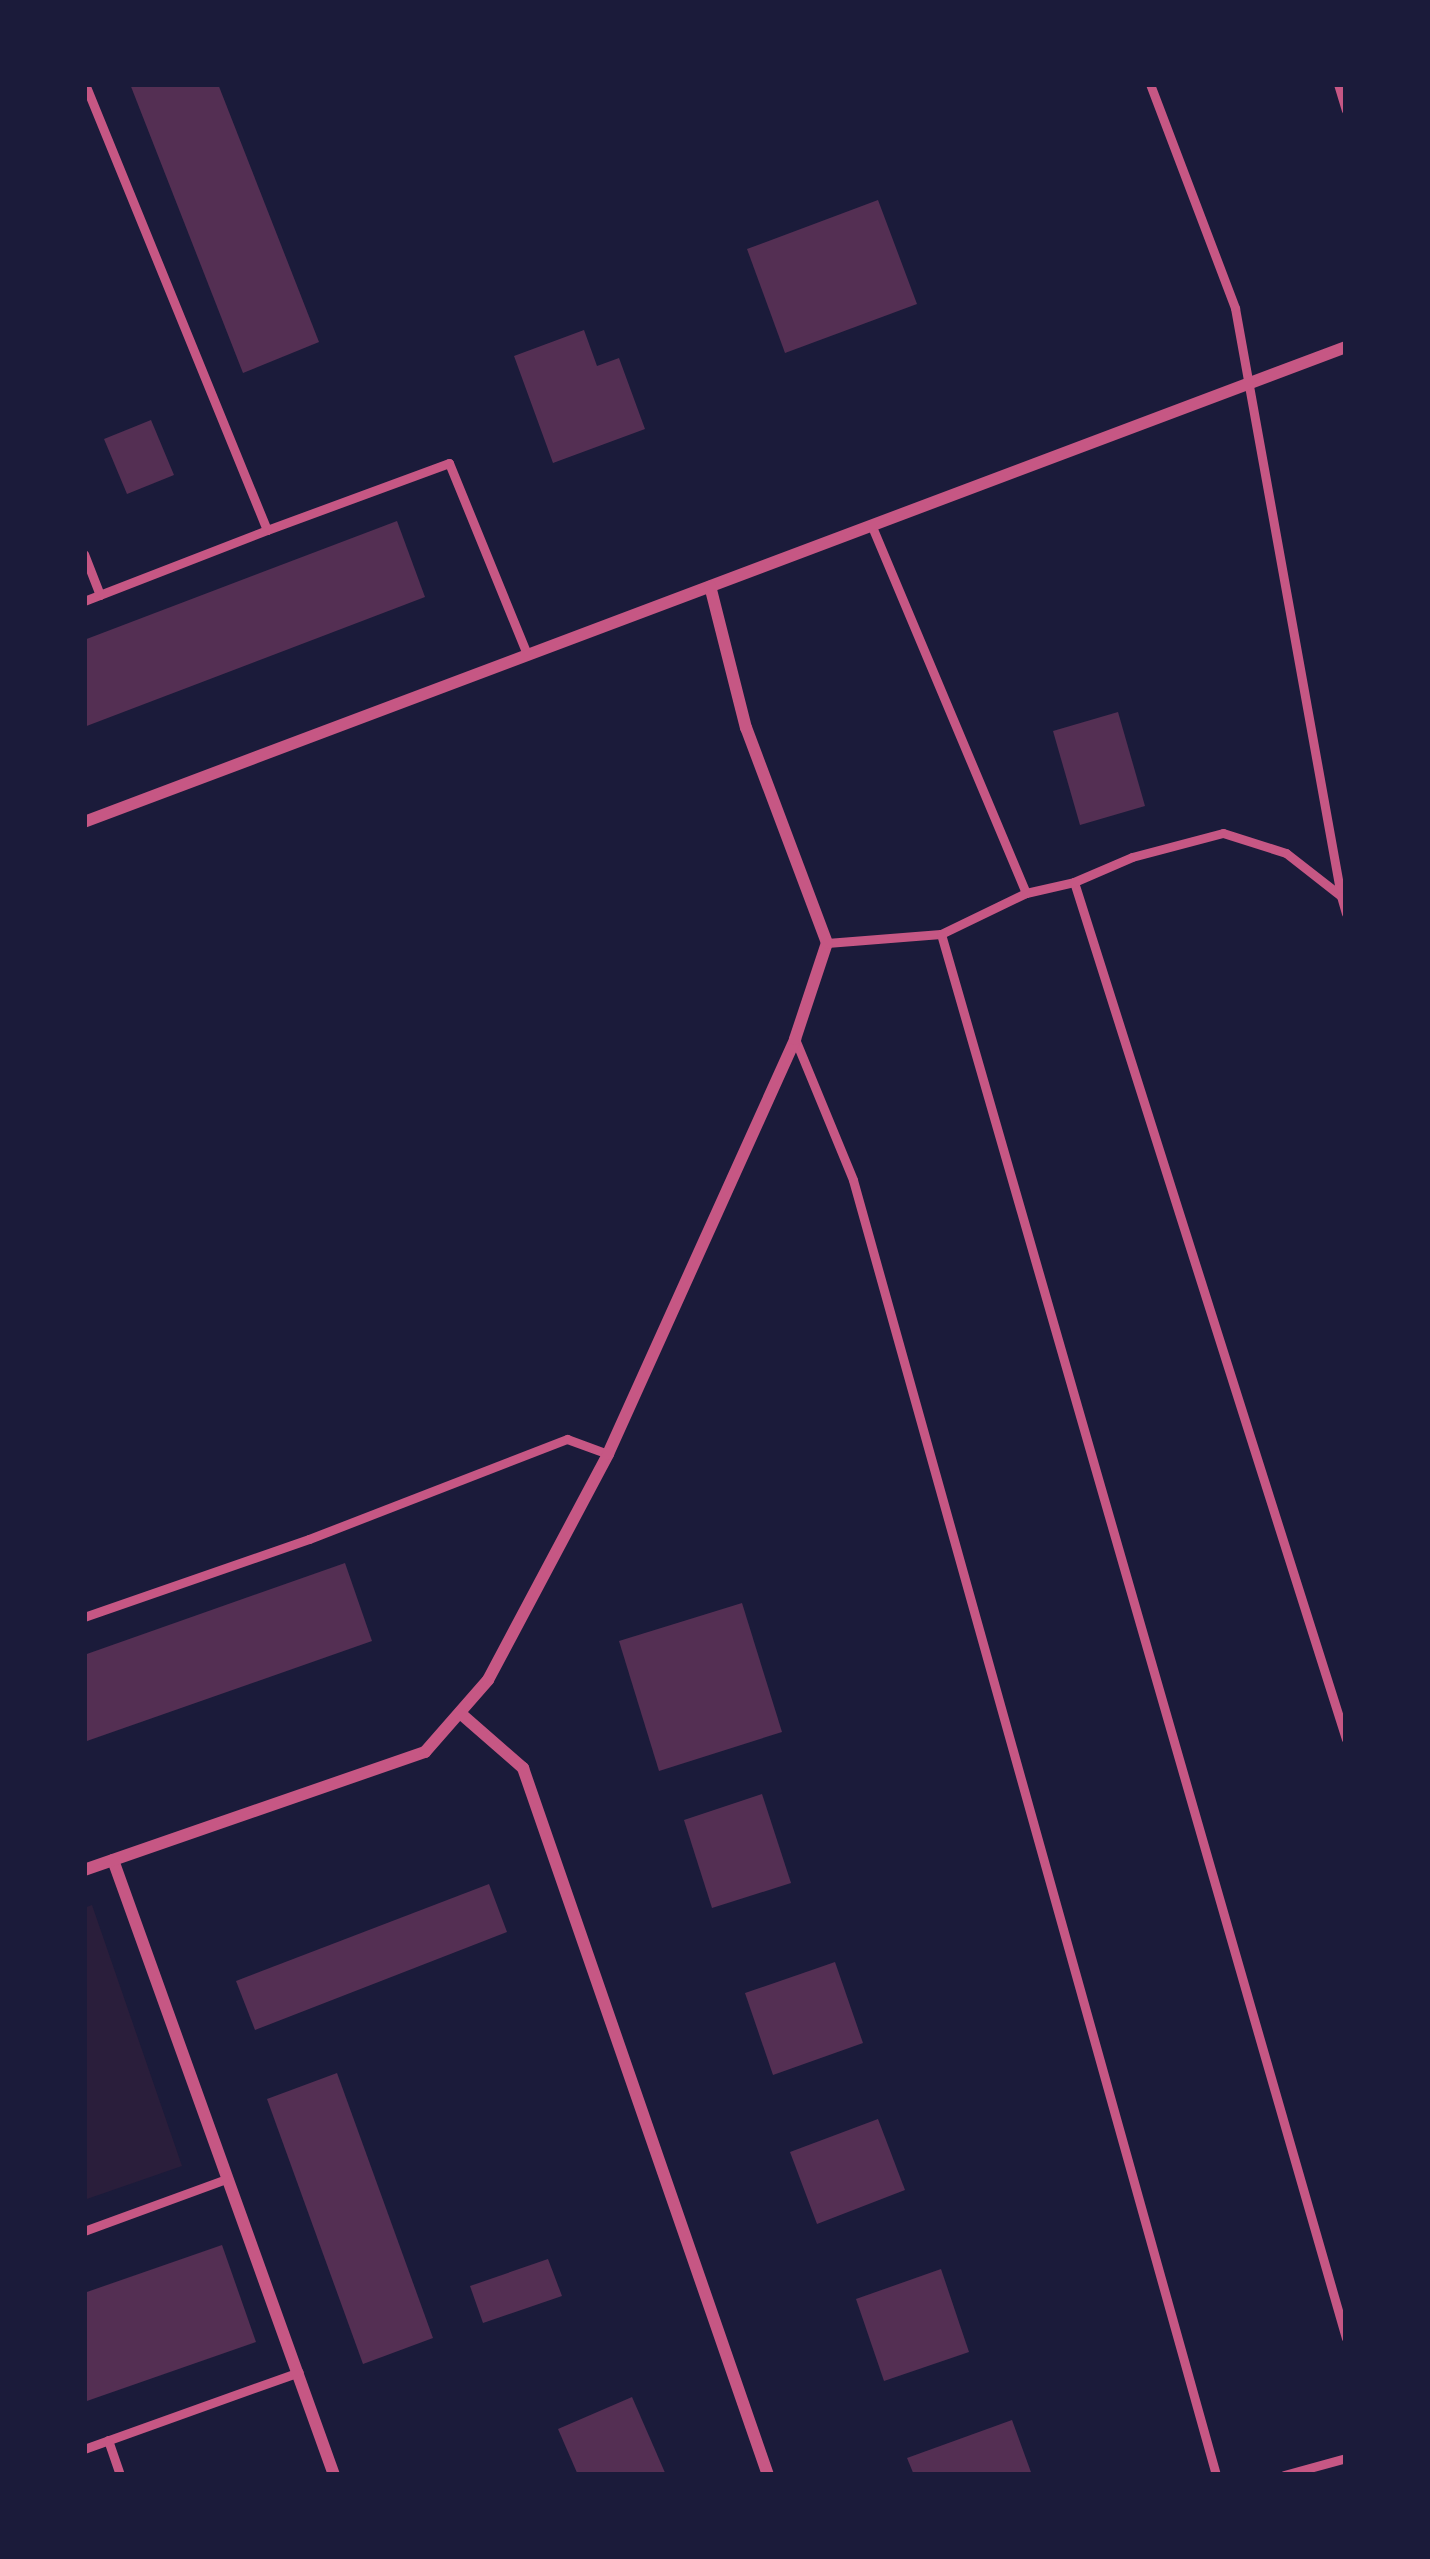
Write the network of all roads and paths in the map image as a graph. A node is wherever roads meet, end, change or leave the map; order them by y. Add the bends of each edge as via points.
1 (85, 84) edge
2 (1150, 84) edge
3 (1337, 84) edge
4 (1346, 110) edge
5 (1346, 347) edge
6 (1245, 386) junction
7 (873, 529) junction
8 (267, 530) junction
9 (84, 554) edge
10 (710, 586) junction
11 (100, 595) junction
12 (84, 601) edge
13 (527, 654) junction
14 (84, 822) edge
15 (1074, 883) junction
16 (1026, 893) junction
17 (1341, 896) junction
18 (1346, 913) edge
19 (941, 934) junction
20 (827, 943) junction
21 (795, 1039) junction
22 (608, 1454) junction
23 (84, 1617) edge
24 (460, 1713) junction
25 (1346, 1739) edge
26 (113, 1860) junction
27 (84, 1870) edge
28 (226, 2179) junction
29 (84, 2231) edge
30 (1346, 2338) edge
31 (299, 2372) junction
32 (108, 2440) junction
33 (84, 2449) edge
34 (1346, 2458) edge
35 (120, 2475) edge
36 (334, 2475) edge
37 (768, 2475) edge
38 (1216, 2475) edge
39 (1284, 2475) edge

1 - 8 lane
2 - 6 lane via 1235,308
3 - 4 lane
5 - 6 street
6 - 7 street
6 - 17 lane
7 - 10 street
7 - 16 lane
8 - 11 lane
8 - 13 lane via 449,464
9 - 11 lane
10 - 13 street
10 - 20 street via 746,728
11 - 12 lane
13 - 14 street
15 - 16 lane
15 - 17 lane via 1132,857 1223,833 1286,853
15 - 25 lane
16 - 19 lane
17 - 18 lane
19 - 20 lane
19 - 30 lane
20 - 21 street
21 - 22 street
21 - 38 lane via 853,1180
22 - 23 lane via 567,1439
22 - 24 street via 488,1681
24 - 26 street via 425,1752
24 - 37 street via 524,1768
26 - 27 street
26 - 28 street
28 - 29 lane
28 - 31 street
31 - 32 lane
31 - 36 street
32 - 33 lane
32 - 35 lane
34 - 39 lane

